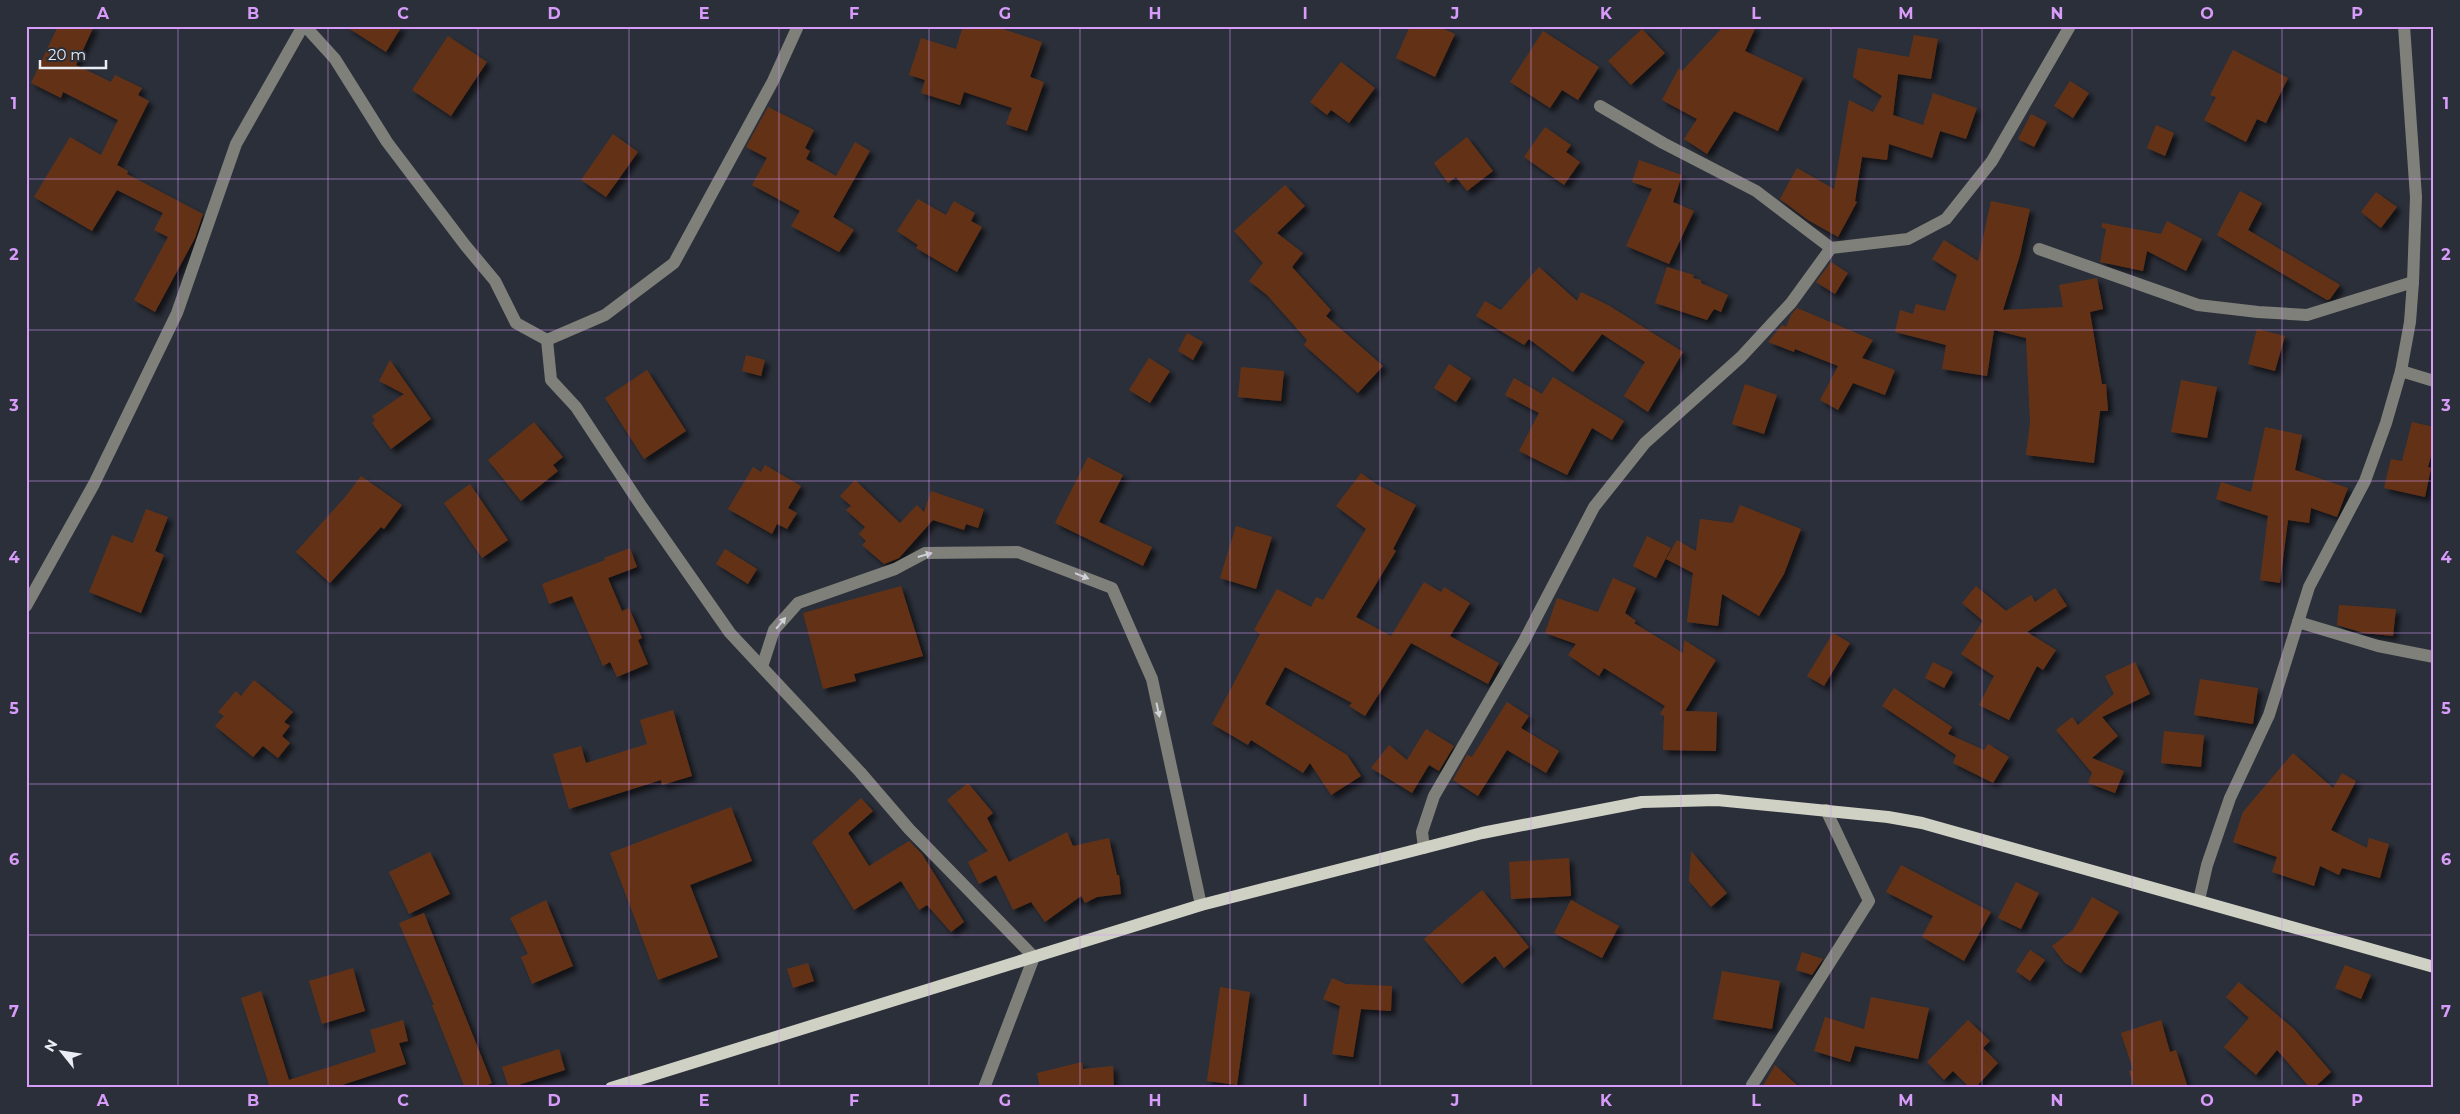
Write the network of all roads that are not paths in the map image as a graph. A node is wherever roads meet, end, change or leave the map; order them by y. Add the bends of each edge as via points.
1 (304, 26) edge
2 (798, 26) edge
3 (2070, 26) edge
4 (2404, 26) edge
5 (1600, 106) dead end
6 (1831, 248) junction
7 (2039, 250) dead end
8 (2413, 282) junction
9 (547, 340) junction
10 (2401, 370) junction
11 (2434, 381) edge
12 (26, 606) edge
13 (2298, 622) junction
14 (2434, 657) edge
15 (762, 667) junction
16 (1826, 810) junction
17 (1424, 848) junction
18 (2200, 900) junction
19 (1201, 905) junction
20 (1034, 956) junction
21 (2434, 967) edge
22 (611, 1088) edge
23 (984, 1088) edge
24 (1754, 1088) edge

1 - 9 street via 335,59 387,142 495,281 516,324
1 - 12 street via 236,144 178,313 94,484
2 - 9 street via 773,81 674,263 605,315
3 - 6 street via 1992,161 1946,219 1908,239
4 - 8 street via 2416,197
5 - 6 street via 1756,191
6 - 17 street via 1791,303 1741,357 1645,443 1594,507 1524,641 1434,796 1422,832
7 - 8 street via 2198,305 2258,312 2307,315
8 - 10 street
9 - 15 street via 551,380 576,407 730,633
10 - 11 street
10 - 13 street via 2365,481 2309,587
13 - 14 street via 2378,646
13 - 18 street via 2269,715 2230,798 2206,865
15 -> 19 street via 774,630 798,602 895,569 925,553 1018,552 1112,588 1152,679
15 - 20 street via 909,829
16 - 17 main road via 1717,800 1642,802
16 - 18 main road via 1922,823
16 - 24 street via 1869,901 1752,1085
17 - 19 main road
18 - 21 main road
19 - 20 main road
20 - 22 main road
20 - 23 street

